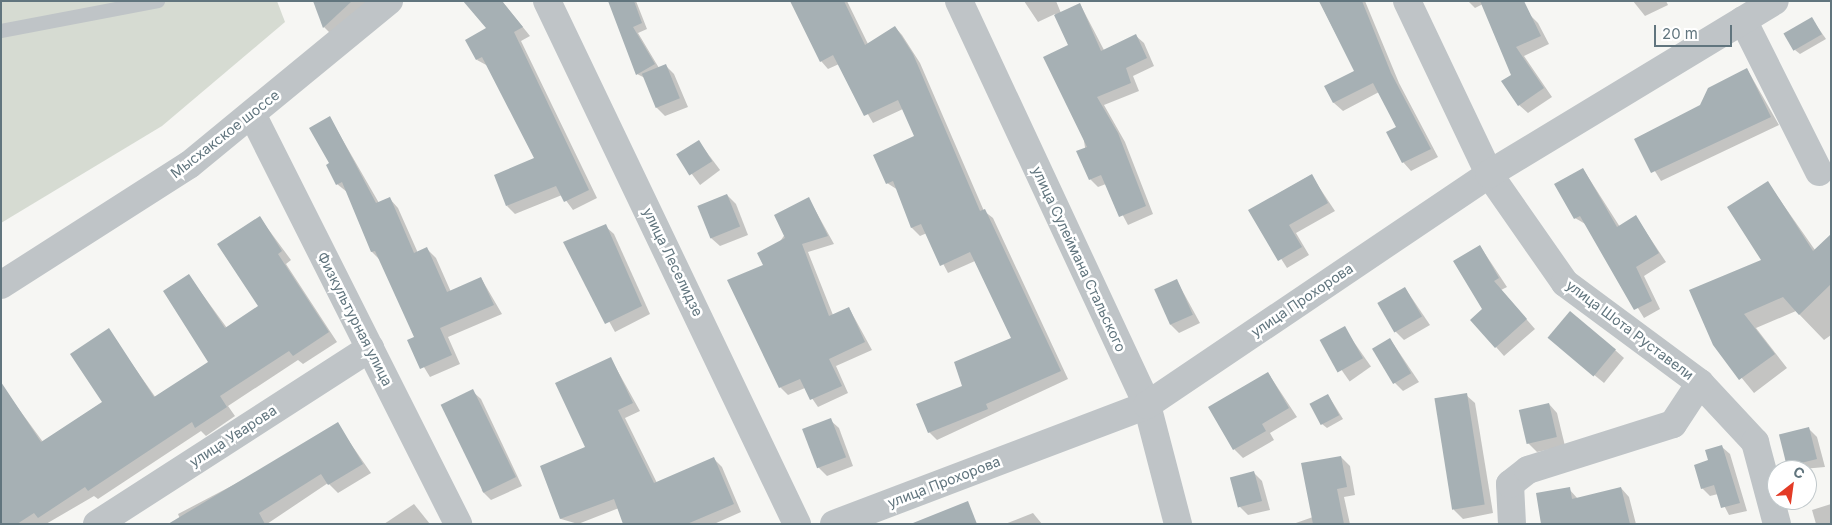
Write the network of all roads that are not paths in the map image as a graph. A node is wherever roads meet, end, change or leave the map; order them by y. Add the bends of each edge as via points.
1 (158, 1) edge
2 (389, 1) edge
3 (547, 1) edge
4 (959, 1) edge
5 (1407, 1) edge
6 (1774, 1) edge
7 (1743, 20) junction
8 (1, 31) edge
9 (252, 114) junction
10 (1819, 172) dead end
11 (1490, 174) junction
12 (1, 285) edge
13 (370, 348) junction
14 (1700, 383) junction
15 (1147, 405) junction
16 (97, 524) edge
17 (458, 524) edge
18 (797, 524) edge
19 (834, 524) edge
20 (1178, 524) edge
21 (1512, 524) edge
22 (1777, 524) edge

1 - 8 lane
2 - 9 street, Мысхакское шоссе
3 - 18 street, улица Леселидзе
4 - 15 street, улица Сулеймана Стальского
5 - 11 street, улица Шота Руставели
6 - 7 street, улица Прохорова
7 - 10 street
7 - 11 street, улица Прохорова
9 - 12 street, Мысхакское шоссе via 189,165
9 - 13 street, Физкультурная улица
11 - 14 street, улица Шота Руставели via 1565,283
11 - 15 street, улица Прохорова
13 - 16 street, улица Уварова
13 - 17 street, Физкультурная улица
14 - 21 street via 1674,424 1522,474 1510,484
14 - 22 street, улица Шота Руставели via 1755,442
15 - 19 street, улица Прохорова
15 - 20 street, улица Сулеймана Стальского

